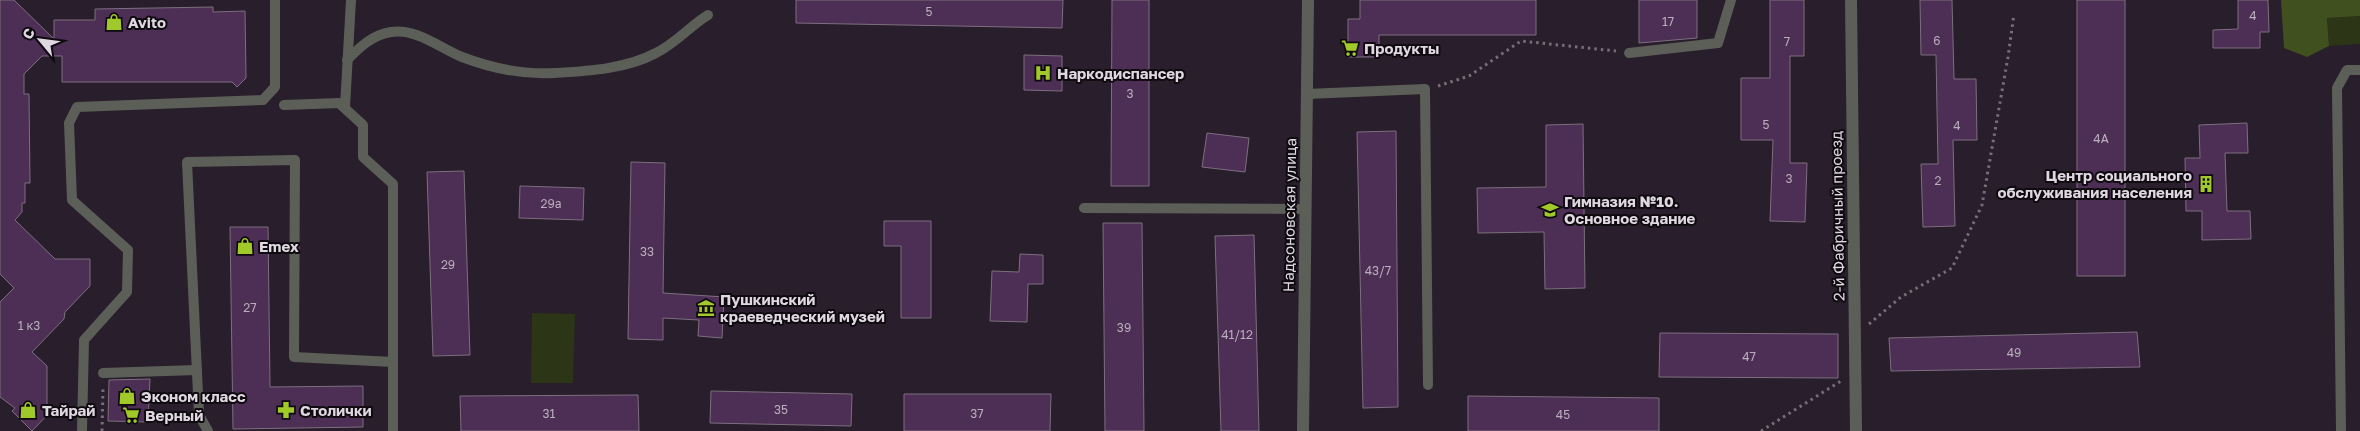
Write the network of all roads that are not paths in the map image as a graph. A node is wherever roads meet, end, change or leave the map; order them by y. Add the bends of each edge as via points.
1 (275, 0) edge
2 (351, 0) edge
3 (1308, 0) edge
4 (1731, 0) edge
5 (1851, 0) edge
6 (708, 15) dead end
7 (1629, 53) road end
8 (347, 60) junction
9 (2360, 70) edge
10 (1307, 94) junction
11 (284, 105) dead end
12 (345, 107) junction
13 (1084, 208) dead end
14 (1306, 209) junction
15 (393, 362) junction
16 (197, 370) junction
17 (103, 373) road end
18 (1428, 385) dead end
19 (82, 430) dead end
20 (208, 431) edge
21 (393, 431) edge
22 (1303, 431) edge
23 (1856, 431) edge
24 (2341, 431) edge

1 - 19 lane via 275,87 263,100 77,107 68,123 72,200 128,250 127,292 84,340
2 - 8 lane
3 - 10 street, Надсоновская улица
4 - 7 lane via 1718,43
5 - 23 street, 2-й Фабричный проезд
6 - 8 lane via 657,53 627,65 554,73 503,70 462,57 409,32 391,32 367,40
8 - 12 lane
9 - 24 lane via 2347,70 2337,88
10 - 14 street, Надсоновская улица
10 - 18 lane via 1425,90
11 - 12 lane via 339,103
12 - 15 lane via 363,124 363,157 392,184
13 - 14 lane
14 - 22 street, Надсоновская улица
15 - 16 lane via 294,357 295,160 187,162
15 - 21 lane
16 - 17 lane
16 - 20 lane via 200,415

